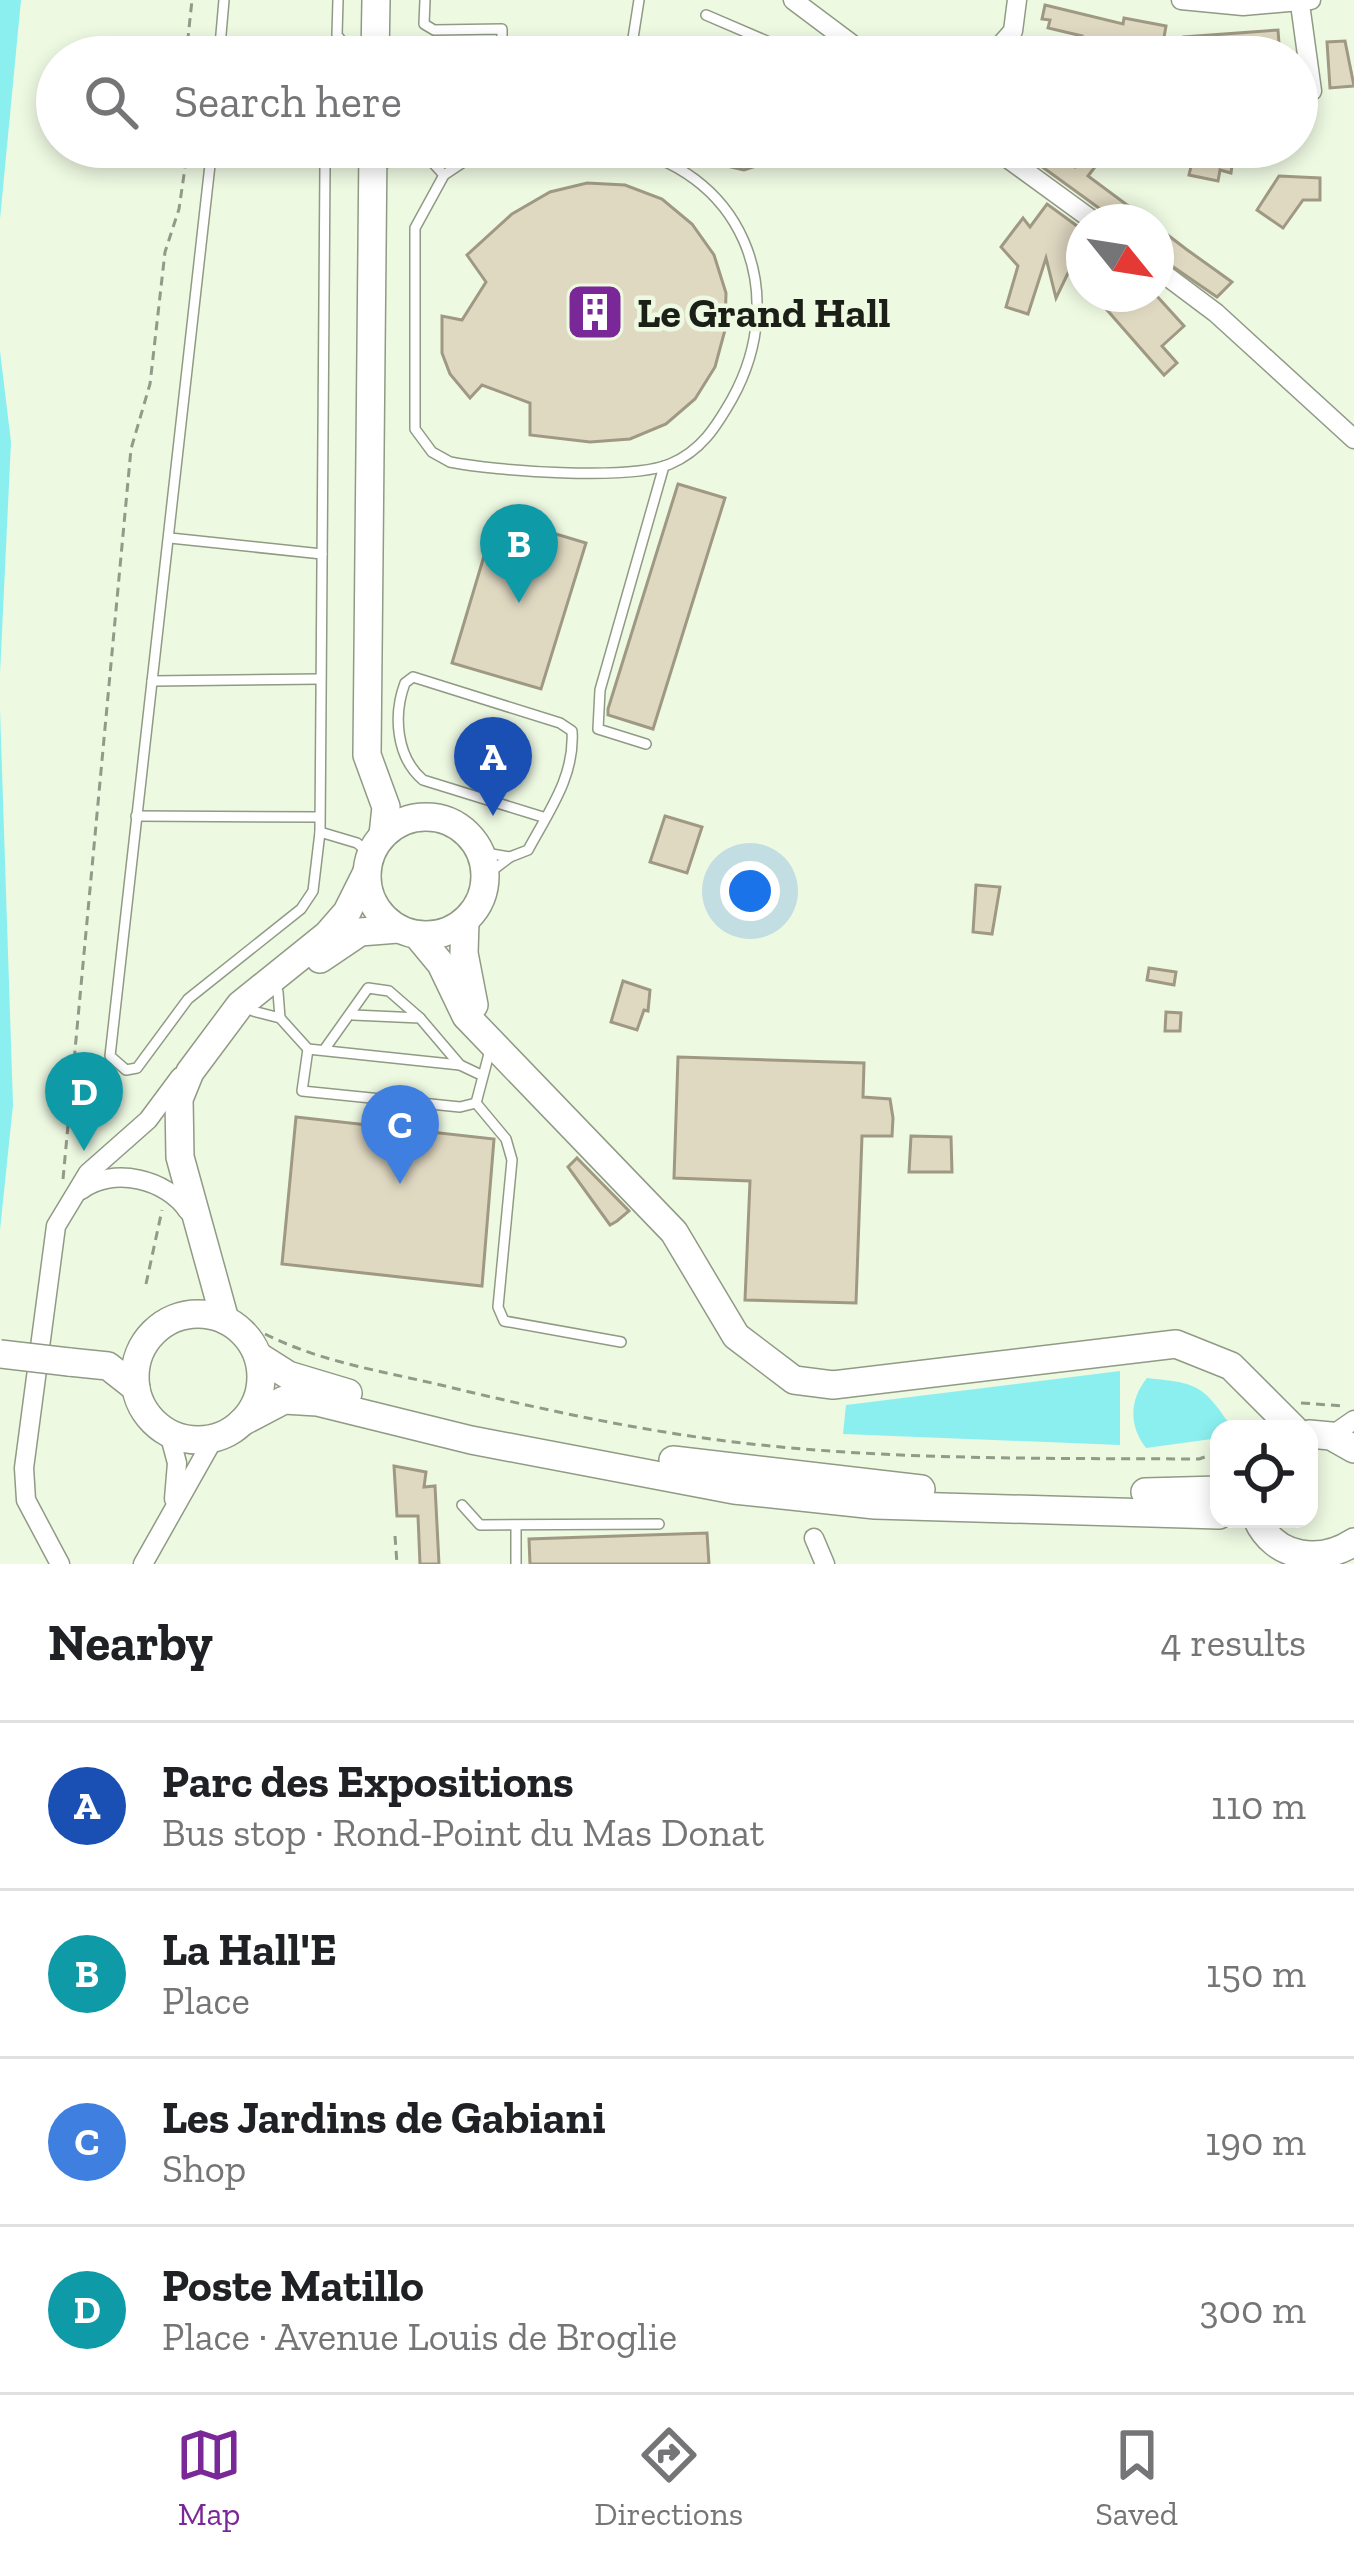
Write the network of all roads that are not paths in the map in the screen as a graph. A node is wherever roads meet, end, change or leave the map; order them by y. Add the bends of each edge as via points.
1 (224, 0) edge
2 (338, 0) edge
3 (376, 0) edge
4 (424, 0) edge
5 (639, 0) edge
6 (793, 0) edge
7 (1181, 0) edge
8 (1018, 1) edge
9 (1305, 2) edge
10 (706, 15) dead end
11 (221, 36) edge
12 (338, 36) edge
13 (367, 36) edge
14 (502, 36) edge
15 (633, 36) edge
16 (755, 36) edge
17 (841, 36) edge
18 (1009, 36) edge
19 (1308, 36) edge
20 (210, 168) edge
21 (325, 168) edge
22 (373, 168) edge
23 (438, 168) edge
24 (454, 168) edge
25 (680, 168) edge
26 (1021, 168) edge
27 (444, 175) junction
28 (1070, 204) edge
29 (1174, 282) edge
30 (1354, 439) edge
31 (664, 466) junction
32 (170, 538) junction
33 (322, 554) junction
34 (320, 680) junction
35 (152, 681) junction
36 (368, 725) junction
37 (646, 744) dead end
38 (136, 816) junction
39 (319, 817) junction
40 (432, 817) junction
41 (546, 818) junction
42 (320, 832) junction
43 (373, 854) junction
44 (510, 857) junction
45 (483, 864) junction
46 (465, 921) junction
47 (407, 932) junction
48 (271, 1007) junction
49 (352, 1015) junction
50 (420, 1018) junction
51 (493, 1042) junction
52 (208, 1046) junction
53 (308, 1049) junction
54 (324, 1050) junction
55 (460, 1065) junction
56 (190, 1072) junction
57 (479, 1075) junction
58 (476, 1102) junction
59 (65, 1192) junction
60 (204, 1234) junction
61 (180, 1317) junction
62 (225, 1320) junction
63 (621, 1342) dead end
64 (145, 1344) junction
65 (261, 1345) junction
66 (0, 1354) edge
67 (108, 1366) junction
68 (136, 1388) junction
69 (1274, 1420) edge
70 (242, 1422) junction
71 (169, 1433) junction
72 (214, 1438) junction
73 (1210, 1490) edge
74 (463, 1505) dead end
75 (173, 1513) junction
76 (1210, 1515) edge
77 (659, 1524) dead end
78 (516, 1527) junction
79 (1261, 1534) edge
80 (814, 1538) dead end
81 (1348, 1552) edge
82 (1300, 1560) edge
83 (60, 1564) edge
84 (143, 1564) edge
85 (516, 1564) edge
86 (825, 1564) edge

1 - 11 lane
2 - 12 lane
3 - 13 main road
4 - 14 lane via 424,23 434,30 502,29
5 - 15 lane
6 - 17 street
7 - 9 street
8 - 18 street
9 - 19 street
10 - 16 lane
20 - 32 lane
21 - 33 lane
22 - 36 main road
23 - 27 lane
24 - 27 lane
25 - 31 lane via 705,186 744,238 760,305 749,363 718,425 699,447
26 - 28 street
27 - 31 lane via 415,228 412,409 422,441 450,462 480,468
29 - 30 street
31 - 37 lane via 600,690 598,729
32 - 33 lane
32 - 35 lane
33 - 34 lane
34 - 35 lane
34 - 39 lane
35 - 38 lane
36 - 40 main road via 392,782
36 - 43 main road via 367,754 386,807
38 - 39 lane
38 - 42 lane via 110,1056 126,1070 137,1068 188,999 301,909 313,891
39 - 42 lane
40 - 43 main road via 414,818
40 - 45 main road via 461,828
41 - 41 lane via 574,759 572,731 413,677 405,683 397,722 410,768 423,780
41 - 44 lane via 528,850
42 - 43 lane
43 - 47 main road via 374,906
43 - 52 main road via 347,912 240,1005
44 - 45 lane
44 - 45 lane
45 - 46 main road via 483,892
46 - 47 main road via 434,935
46 - 51 main road via 467,980
47 - 48 main road via 344,940
47 - 51 main road via 441,964 466,1016
48 - 52 main road
48 - 53 lane
49 - 50 lane
49 - 50 lane via 368,988 389,991
49 - 54 lane
50 - 55 lane
51 - 57 lane
51 - 69 main road via 674,1232 736,1336 794,1380 833,1385 1149,1345 1189,1348 1231,1366
52 - 56 main road
53 - 54 lane
53 - 58 lane via 302,1091
54 - 55 lane
55 - 57 lane
56 - 59 street
56 - 60 main road via 176,1131
57 - 58 lane
58 - 63 lane via 506,1138 512,1160 498,1307 504,1321
59 - 60 street via 113,1178 166,1187
59 - 83 street via 24,1468 26,1500
60 - 61 main road via 199,1288
60 - 62 main road
61 - 62 main road
61 - 64 main road
62 - 65 main road
64 - 67 main road
64 - 68 main road
65 - 70 main road via 259,1391
65 - 73 main road via 288,1375 364,1396 758,1474 1024,1494
66 - 67 main road, bridge
67 - 68 main road
68 - 71 main road
70 - 72 main road
70 - 76 main road via 284,1400 317,1402 471,1441 734,1490 875,1505
71 - 72 main road
71 - 75 street
72 - 75 street
74 - 78 lane via 480,1525
75 - 84 street
77 - 78 lane
78 - 85 lane
79 - 82 main road
80 - 86 street
81 - 82 main road

